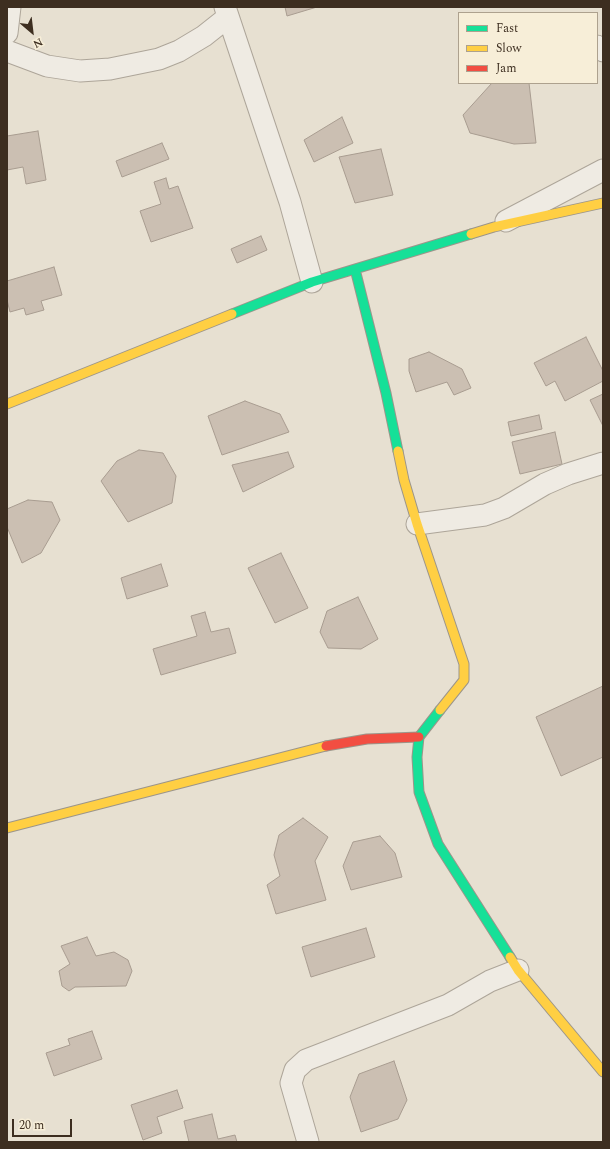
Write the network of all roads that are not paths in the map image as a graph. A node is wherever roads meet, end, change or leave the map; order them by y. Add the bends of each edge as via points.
1 (10, 7) edge
2 (227, 12) edge
3 (7, 33) edge
4 (7, 51) edge
5 (603, 170) edge
6 (603, 203) edge
7 (494, 227) junction
8 (355, 269) junction
9 (312, 282) junction
10 (7, 404) edge
11 (603, 463) edge
12 (416, 524) junction
13 (419, 737) junction
14 (7, 828) edge
15 (518, 970) junction
16 (603, 1072) edge
17 (308, 1142) edge

1 - 3 street
2 - 4 street via 198,40 179,51 159,59 110,69 80,71 47,66
2 - 9 street via 290,202
5 - 7 street
6 - 7 street
7 - 8 street
8 - 9 street
8 - 12 street
9 - 10 street
11 - 12 street via 545,484 504,508 485,515
12 - 13 street via 464,664 464,680
13 - 14 street via 367,739 325,746
13 - 15 street via 419,792 438,844
15 - 16 street
15 - 17 street via 448,1004 306,1060 295,1070 291,1083

